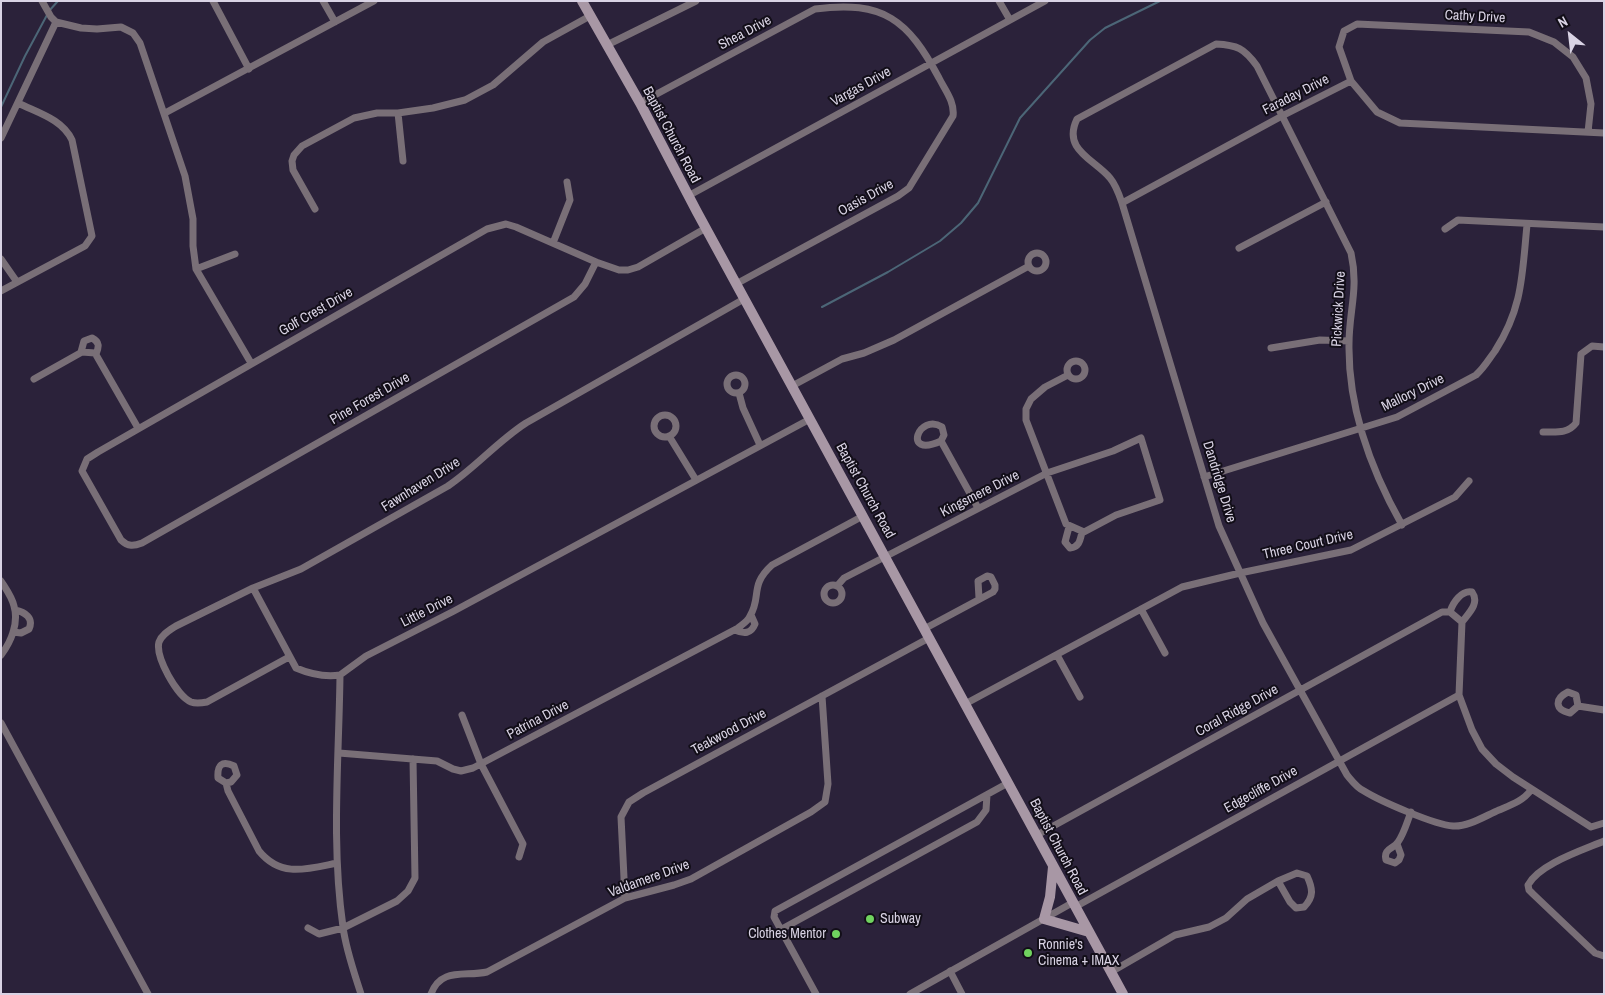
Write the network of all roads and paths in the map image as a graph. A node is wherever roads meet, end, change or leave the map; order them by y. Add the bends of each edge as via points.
1 (212, 1) edge
2 (323, 1) edge
3 (374, 1) edge
4 (582, 1) edge
5 (696, 1) edge
6 (999, 1) edge
7 (1045, 1) edge
8 (43, 3) edge
9 (590, 16) junction
10 (53, 20) junction
11 (1010, 20) junction
12 (335, 22) junction
13 (607, 46) junction
14 (931, 63) junction
15 (249, 69) junction
16 (1351, 81) junction
17 (18, 103) junction
18 (640, 103) junction
19 (398, 113) junction
20 (165, 114) junction
21 (1282, 116) junction
22 (1077, 120) joint
23 (1588, 132) junction
24 (1604, 133) edge
25 (1, 138) edge
26 (403, 161) dead end
27 (567, 182) dead end
28 (688, 196) junction
29 (1326, 202) junction
30 (1122, 203) junction
31 (315, 209) dead end
32 (1527, 225) junction
33 (1604, 227) edge
34 (706, 228) junction
35 (1445, 229) dead end
36 (552, 242) junction
37 (1239, 248) dead end
38 (235, 254) dead end
39 (1, 259) edge
40 (596, 262) junction
41 (1028, 266) dead end
42 (196, 269) junction
43 (17, 282) junction
44 (736, 284) junction
45 (1, 291) edge
46 (744, 299) junction
47 (1349, 341) junction
48 (1604, 347) edge
49 (1271, 348) dead end
50 (81, 352) junction
51 (96, 354) junction
52 (251, 363) junction
53 (1068, 375) dead end
54 (34, 379) dead end
55 (792, 386) junction
56 (739, 393) dead end
57 (810, 419) junction
58 (138, 428) junction
59 (1361, 429) junction
60 (1543, 432) dead end
61 (669, 436) dead end
62 (941, 441) dead end
63 (760, 445) junction
64 (1047, 473) junction
65 (1204, 477) junction
66 (696, 480) junction
67 (1469, 482) dead end
68 (978, 508) junction
69 (863, 516) junction
70 (1402, 525) junction
71 (1069, 526) junction
72 (1082, 532) junction
73 (142, 543) joint
74 (885, 557) junction
75 (1240, 573) junction
76 (1, 580) edge
77 (837, 586) dead end
78 (253, 588) junction
79 (979, 598) dead end
80 (1141, 609) junction
81 (15, 610) junction
82 (1453, 614) junction
83 (751, 615) junction
84 (1462, 622) junction
85 (735, 630) junction
86 (13, 632) junction
87 (927, 634) junction
88 (1165, 653) dead end
89 (1, 655) edge
90 (1057, 655) junction
91 (289, 657) junction
92 (340, 675) junction
93 (1300, 690) junction
94 (1459, 695) junction
95 (822, 696) junction
96 (1080, 697) dead end
97 (965, 704) junction
98 (1578, 706) dead end
99 (1604, 710) edge
100 (462, 715) dead end
101 (1, 723) edge
102 (339, 753) junction
103 (413, 759) junction
104 (1339, 761) junction
105 (481, 764) junction
106 (226, 783) dead end
107 (1008, 783) junction
108 (1531, 790) junction
109 (986, 795) junction
110 (1411, 812) junction
111 (1604, 824) edge
112 (1037, 835) junction
113 (1604, 841) edge
114 (1397, 844) dead end
115 (519, 857) dead end
116 (337, 863) junction
117 (1053, 867) junction
118 (1278, 881) junction
119 (625, 898) junction
120 (1074, 905) junction
121 (1044, 919) junction
122 (308, 928) dead end
123 (343, 928) junction
124 (780, 930) junction
125 (1089, 932) junction
126 (1604, 956) edge
127 (950, 971) junction
128 (1111, 972) junction
129 (148, 994) edge
130 (361, 994) edge
131 (431, 994) edge
132 (816, 994) edge
133 (910, 994) edge
134 (962, 994) edge
135 (1123, 994) edge

1 - 15 street
2 - 12 street
3 - 12 street
4 - 9 street, Baptist Church Road
5 - 13 street
6 - 11 street
7 - 11 street, Vargas Drive
8 - 10 street
9 - 13 street, Baptist Church Road
9 - 19 street via 543,42 493,84 465,100
10 - 17 street
10 - 20 street via 81,28 121,27 133,33 140,43
11 - 14 street, Vargas Drive
12 - 15 street
13 - 18 street, Baptist Church Road
14 - 18 street, Shea Drive via 907,27 881,8 858,3 834,4 815,9
14 - 28 street, Vargas Drive
14 - 44 street, Oasis Drive via 954,108 953,116 909,188
15 - 20 street
16 - 21 street, Faraday Drive
16 - 23 street, Faraday Drive via 1376,112 1400,123
16 - 23 street, Cathy Drive via 1339,47 1344,31 1357,24 1528,32 1554,42 1573,57 1586,78 1591,104
17 - 25 street
17 - 43 street via 61,124 72,140 92,236 85,246
18 - 28 street, Baptist Church Road
19 - 26 street
19 - 31 street via 377,112 354,118 302,146 292,161 293,170
20 - 42 street via 185,176 193,219 192,246
21 - 22 street, Pickwick Drive via 1251,57 1235,46 1216,44
21 - 29 street, Pickwick Drive
21 - 30 street, Faraday Drive
22 - 30 street, Dandridge Drive via 1072,128 1074,144 1114,183
23 - 24 street, Faraday Drive
27 - 36 street via 570,200
28 - 34 street, Baptist Church Road
29 - 37 street
29 - 47 street, Pickwick Drive via 1351,253 1355,270
30 - 65 street, Dandridge Drive
32 - 33 street
32 - 35 street via 1458,220
32 - 59 street, Mallory Drive via 1515,313 1483,368 1476,375 1397,417
34 - 40 street, Golf Crest Drive via 638,267 619,270
34 - 44 street, Baptist Church Road
36 - 40 street, Golf Crest Drive
36 - 52 street, Golf Crest Drive via 506,224 487,229
38 - 42 street
39 - 43 street
40 - 73 street, Pine Forest Drive via 574,297
41 - 55 street via 894,340 842,359
42 - 52 street
43 - 45 street
44 - 46 street, Baptist Church Road
46 - 55 street, Baptist Church Road
46 - 78 street, Fawnhaven Drive via 519,428 448,486 301,569
47 - 49 street via 1320,340
47 - 59 street, Pickwick Drive via 1348,373
48 - 60 street via 1592,346 1581,354 1576,423 1565,432
50 - 51 street
50 - 51 street via 84,341 92,338 98,343
50 - 54 street
51 - 58 street
52 - 58 street, Golf Crest Drive
53 - 64 street via 1038,391 1026,409 1026,420
55 - 57 street, Baptist Church Road
56 - 63 street
57 - 63 street, Littie Drive
57 - 69 street, Baptist Church Road
58 - 73 street, Golf Crest Drive via 87,459 82,471 121,540 126,545
59 - 65 street, Mallory Drive
59 - 70 street, Pickwick Drive via 1383,492
61 - 66 street
62 - 68 street
63 - 66 street, Littie Drive
64 - 68 street, Kingsmere Drive
64 - 71 street
64 - 72 street, Kingsmere Drive via 1141,438 1160,500 1116,515
65 - 75 street, Dandridge Drive via 1219,526
66 - 92 street, Littie Drive via 366,656
67 - 70 street, Three Court Drive via 1455,497
68 - 74 street, Kingsmere Drive
69 - 74 street, Baptist Church Road
69 - 83 street, Patrina Drive via 772,565 761,576
70 - 75 street, Three Court Drive via 1351,550
71 - 72 street
71 - 72 street via 1065,542 1070,548 1078,545
74 - 77 street, Kingsmere Drive via 844,578
74 - 87 street, Baptist Church Road
75 - 80 street, Three Court Drive via 1182,588
75 - 93 street, Dandridge Drive
76 - 81 street
78 - 91 street
78 - 91 street, Fawnhaven Drive via 164,634 159,654 169,676 180,693 191,702 207,702
79 - 87 street, Teakwood Drive
80 - 88 street
80 - 90 street, Three Court Drive
81 - 86 street
81 - 86 street via 25,613 31,624 29,629
82 - 84 street
82 - 84 street via 1452,607 1463,594 1472,592 1475,603
82 - 93 street, Coral Ridge Drive via 1442,612
83 - 85 street, Patrina Drive
83 - 85 street, Patrina Drive via 756,624 752,631
84 - 94 street
85 - 105 street, Patrina Drive
86 - 89 street via 10,644
87 - 95 street, Teakwood Drive
87 - 97 street, Baptist Church Road
90 - 96 street
90 - 97 street, Three Court Drive
91 - 92 street via 296,668 304,672
92 - 102 street
93 - 104 street, Dandridge Drive
93 - 112 street, Coral Ridge Drive
94 - 104 street, Edgecliffe Drive
94 - 108 street via 1482,749 1496,764
95 - 119 street, Teakwood Drive via 629,802 621,817
95 - 119 street, Valdamere Drive via 828,784 825,802 691,879
97 - 107 street, Baptist Church Road
98 - 99 street
100 - 105 street
101 - 129 street
102 - 103 street, Patrina Drive
102 - 116 street
103 - 105 street, Patrina Drive via 437,760 461,771
103 - 123 street via 416,878 408,892 397,901
104 - 110 street, Dandridge Drive via 1347,776 1362,790
104 - 120 street, Edgecliffe Drive
105 - 115 street via 523,844
106 - 116 street via 265,858 280,868 301,871
107 - 109 street
107 - 112 street, Baptist Church Road
108 - 110 street, Dandridge Drive via 1520,801 1463,825 1444,824
108 - 111 street via 1591,827
109 - 124 street via 986,810 977,822
109 - 124 street via 775,910 774,918
110 - 114 street
112 - 117 street, Baptist Church Road
113 - 126 street via 1549,866 1528,885 1532,894 1595,953
116 - 123 street
117 - 120 street, Baptist Church Road
117 - 121 street
118 - 118 street via 1297,873 1307,876 1312,887 1311,900 1304,907 1296,908
118 - 128 street via 1210,927 1175,935
119 - 131 street, Valdamere Drive via 488,972 444,977 434,984
120 - 121 street, Edgecliffe Drive
120 - 125 street, Baptist Church Road
121 - 125 street
121 - 127 street, Edgecliffe Drive
122 - 123 street via 318,934
123 - 130 street
124 - 132 street
125 - 128 street, Baptist Church Road
127 - 133 street, Edgecliffe Drive
127 - 134 street
128 - 135 street, Baptist Church Road

